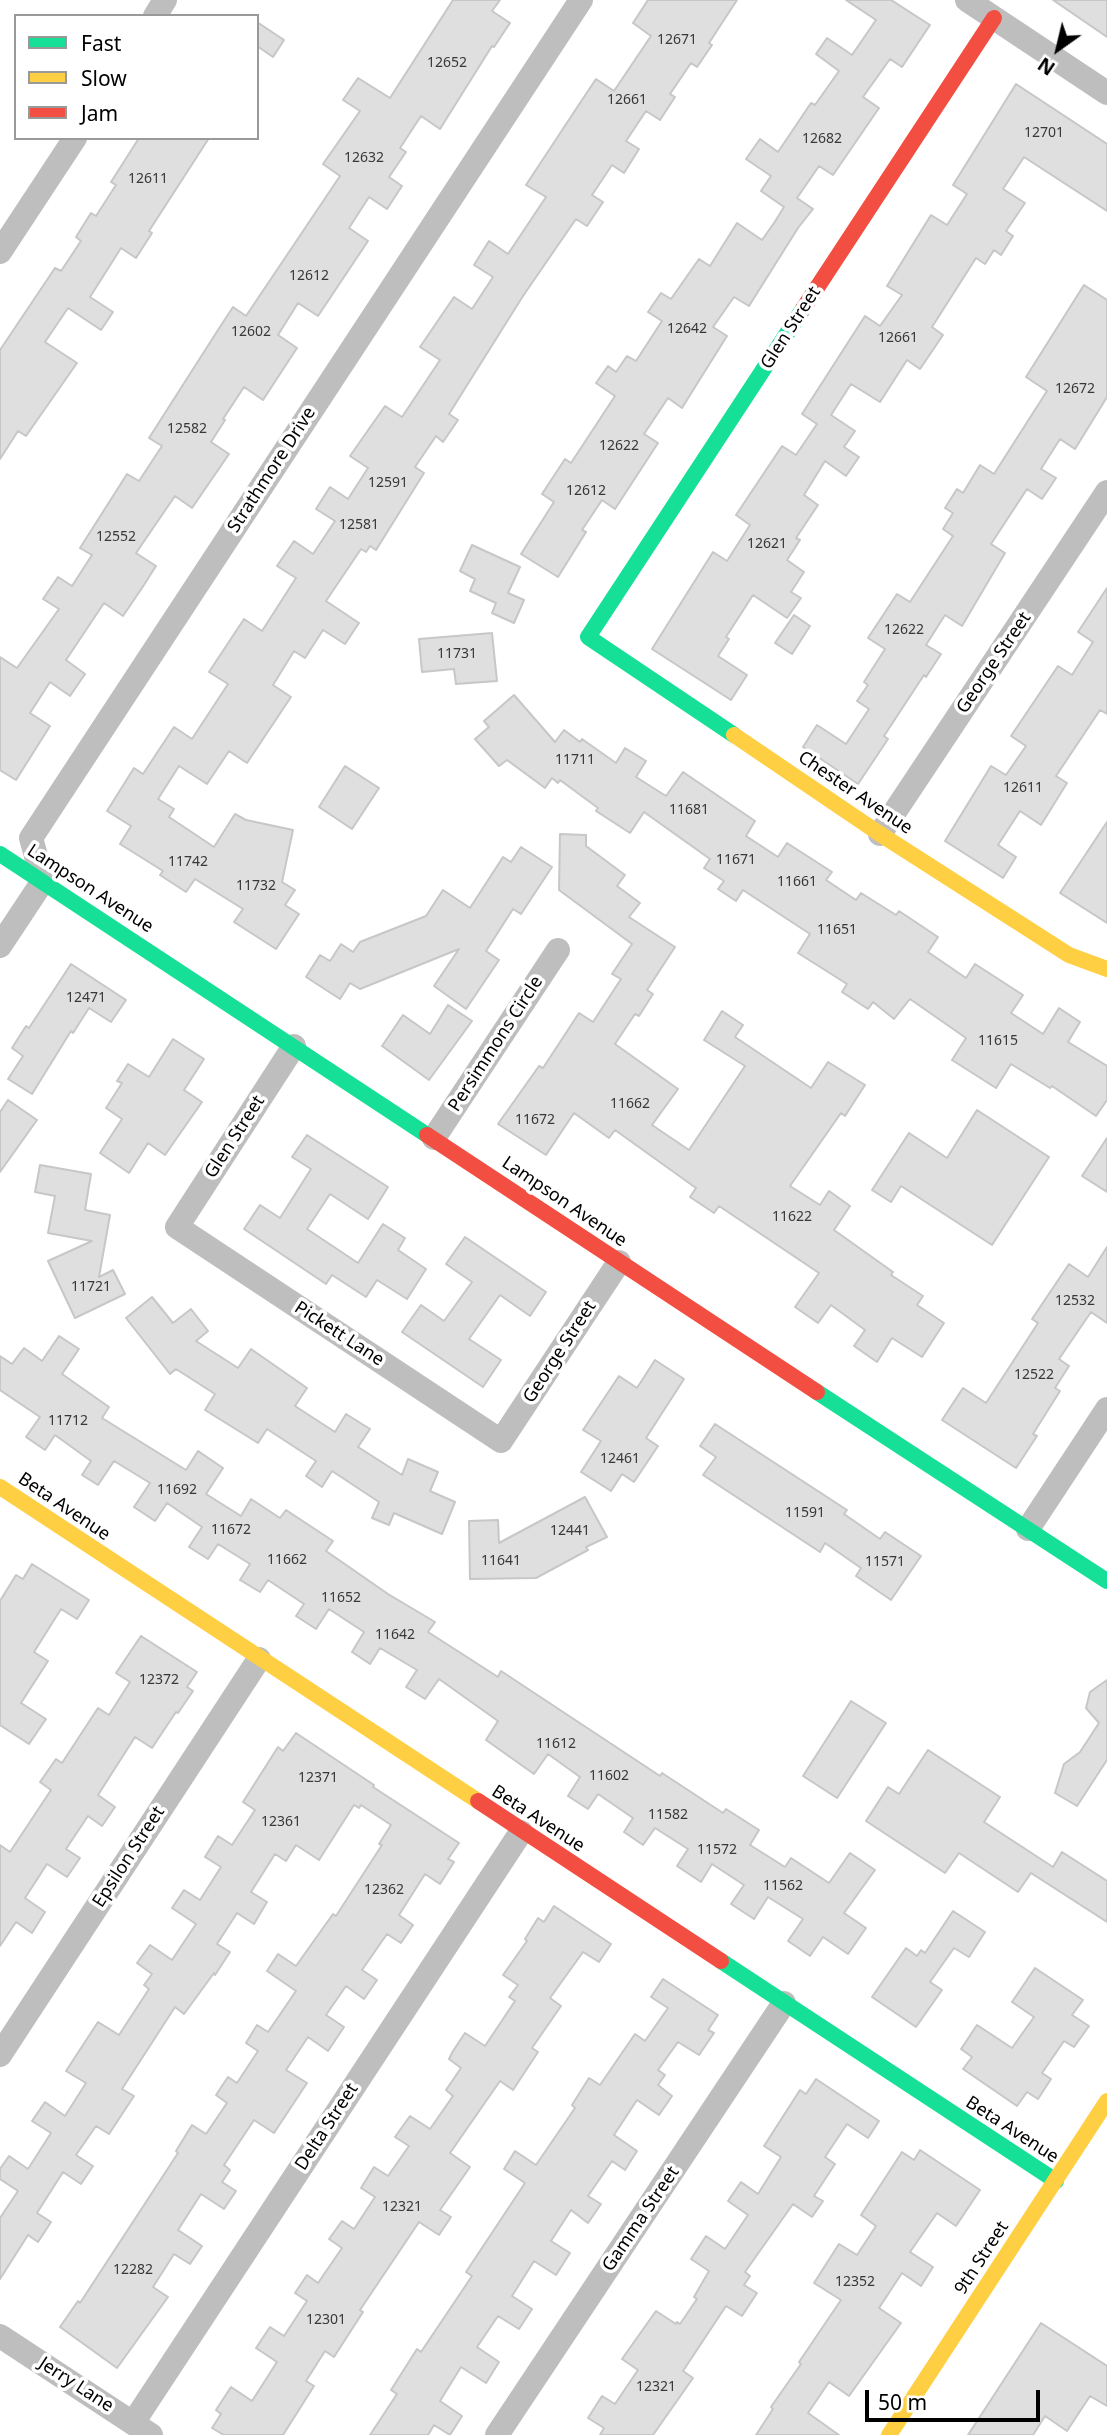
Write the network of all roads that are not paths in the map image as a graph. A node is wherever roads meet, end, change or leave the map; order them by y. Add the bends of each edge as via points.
1 (581, 0) edge
2 (967, 0) edge
3 (994, 18) junction
4 (1107, 93) edge
5 (74, 140) edge
6 (0, 252) edge
7 (1107, 492) edge
8 (1098, 526) edge
9 (588, 638) joint
10 (880, 834) junction
11 (0, 853) edge
12 (43, 881) junction
13 (0, 946) edge
14 (558, 950) dead end
15 (1107, 969) edge
16 (294, 1046) junction
17 (434, 1138) junction
18 (177, 1227) joint
19 (619, 1262) junction
20 (1107, 1409) edge
21 (501, 1441) joint
22 (0, 1487) edge
23 (1028, 1529) junction
24 (1107, 1581) edge
25 (259, 1659) junction
26 (521, 1832) junction
27 (784, 2003) junction
28 (0, 2055) edge
29 (1107, 2101) edge
30 (1056, 2181) junction
31 (0, 2336) edge
32 (142, 2429) edge
33 (497, 2435) edge
34 (889, 2435) edge

1 - 12 street, Strathmore Drive via 31,838
2 - 3 street
3 - 4 street
3 - 9 street, Glen Street
5 - 6 street
7 - 8 street, George Street
8 - 10 street, George Street
9 - 10 street, Chester Avenue
10 - 15 street, Chester Avenue via 1069,955
11 - 12 street, Lampson Avenue
12 - 13 street
12 - 16 street, Lampson Avenue
14 - 17 street, Persimmons Circle
16 - 17 street, Lampson Avenue
16 - 18 street, Glen Street
17 - 19 street, Lampson Avenue
18 - 21 street, Pickett Lane
19 - 21 street, George Street
19 - 23 street, Lampson Avenue
20 - 23 street
22 - 25 street, Beta Avenue
23 - 24 street, Lampson Avenue
25 - 26 street, Beta Avenue
25 - 28 street, Epsilon Street
26 - 27 street, Beta Avenue
26 - 32 street, Delta Street
27 - 30 street, Beta Avenue
27 - 33 street, Gamma Street
29 - 30 street, 9th Street
30 - 34 street, 9th Street
31 - 32 street, Jerry Lane

